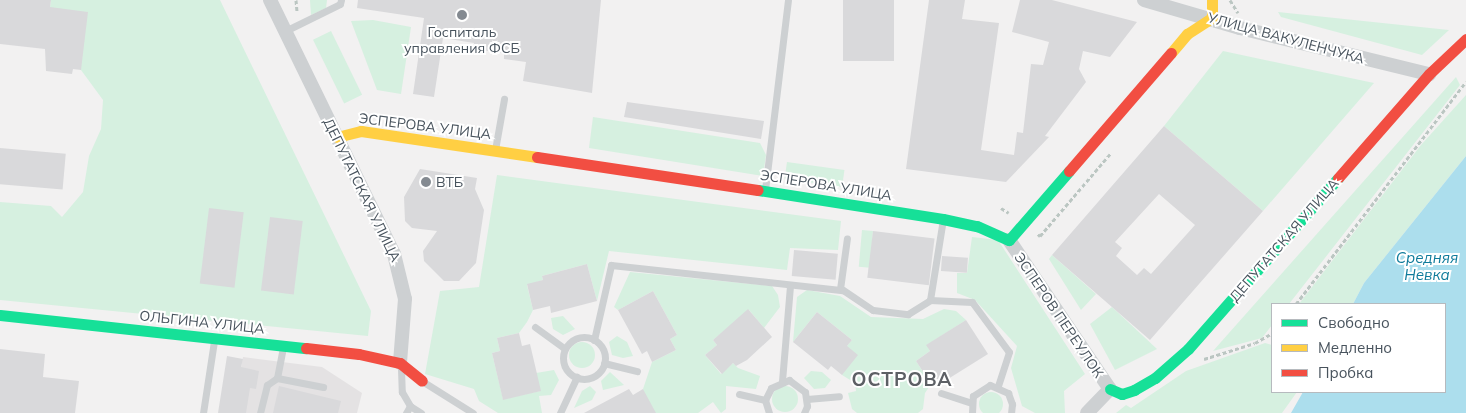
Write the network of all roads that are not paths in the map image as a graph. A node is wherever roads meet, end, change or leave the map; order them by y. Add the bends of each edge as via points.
1 (270, 0) edge
2 (341, 0) edge
3 (788, 0) edge
4 (1144, 0) edge
5 (1212, 0) edge
6 (1212, 18) junction
7 (285, 31) junction
8 (1466, 39) edge
9 (1429, 74) junction
10 (504, 99) dead end
11 (337, 138) junction
12 (495, 150) junction
13 (764, 191) junction
14 (943, 219) junction
15 (847, 238) dead end
16 (1009, 240) junction
17 (790, 285) junction
18 (840, 289) junction
19 (930, 300) junction
20 (0, 315) edge
21 (535, 327) dead end
22 (215, 338) junction
23 (594, 340) junction
24 (283, 346) junction
25 (565, 349) junction
26 (400, 362) junction
27 (604, 363) junction
28 (637, 372) dead end
29 (577, 377) junction
30 (277, 378) junction
31 (422, 381) joint
32 (782, 381) junction
33 (998, 386) junction
34 (323, 387) dead end
35 (1110, 389) junction
36 (941, 393) dead end
37 (739, 394) dead end
38 (839, 396) dead end
39 (807, 399) junction
40 (765, 400) junction
41 (971, 403) junction
42 (408, 410) edge
43 (203, 413) edge
44 (260, 413) edge
45 (421, 413) edge
46 (473, 413) edge
47 (560, 413) edge
48 (769, 413) edge
49 (804, 413) edge
50 (972, 413) edge
51 (1011, 413) edge
52 (1087, 413) edge

1 - 7 street, ДЕПУТАТСКАЯ УЛИЦА
2 - 7 lane via 340,4
3 - 13 lane
4 - 6 street, УЛИЦА ВАКУЛЕНЧУКА
5 - 6 street
6 - 9 street, УЛИЦА ВАКУЛЕНЧУКА
6 - 16 street via 1187,34
7 - 11 street, ДЕПУТАТСКАЯ УЛИЦА
8 - 9 street, ДЕПУТАТСКАЯ УЛИЦА
9 - 35 street, ДЕПУТАТСКАЯ УЛИЦА via 1188,349 1155,378 1134,390 1122,394
10 - 12 lane
11 - 12 street, ЭСПЕРОВА УЛИЦА via 361,131
11 - 26 street, ДЕПУТАТСКАЯ УЛИЦА via 402,276 406,299
12 - 13 street, ЭСПЕРОВА УЛИЦА
13 - 14 street, ЭСПЕРОВА УЛИЦА
14 - 16 street, ЭСПЕРОВА УЛИЦА via 977,226
14 - 19 lane
15 - 18 lane
16 - 35 street, ЭСПЕРОВ ПЕРЕУЛОК
17 - 18 lane
17 - 23 lane via 611,265
17 - 32 lane
18 - 19 lane via 873,310 908,314
19 - 33 lane via 972,302 1009,352
20 - 22 street, ОЛЬГИНА УЛИЦА
21 - 25 lane
22 - 24 street, ОЛЬГИНА УЛИЦА
22 - 43 lane
23 - 25 lane via 581,337
23 - 27 lane via 603,350
24 - 26 street, ОЛЬГИНА УЛИЦА
24 - 30 lane
25 - 29 lane via 566,369
26 - 31 street
26 - 42 lane via 402,392
27 - 28 lane
27 - 29 lane via 590,377
29 - 47 lane
30 - 34 lane
30 - 44 lane via 267,385
31 - 46 lane
32 - 39 lane via 801,387
32 - 40 lane via 770,388
33 - 41 lane via 990,385 977,391
33 - 51 lane via 1011,398
35 - 52 street
36 - 41 lane
37 - 40 lane
38 - 39 lane
39 - 49 lane
40 - 48 lane
41 - 50 lane
42 - 45 lane

